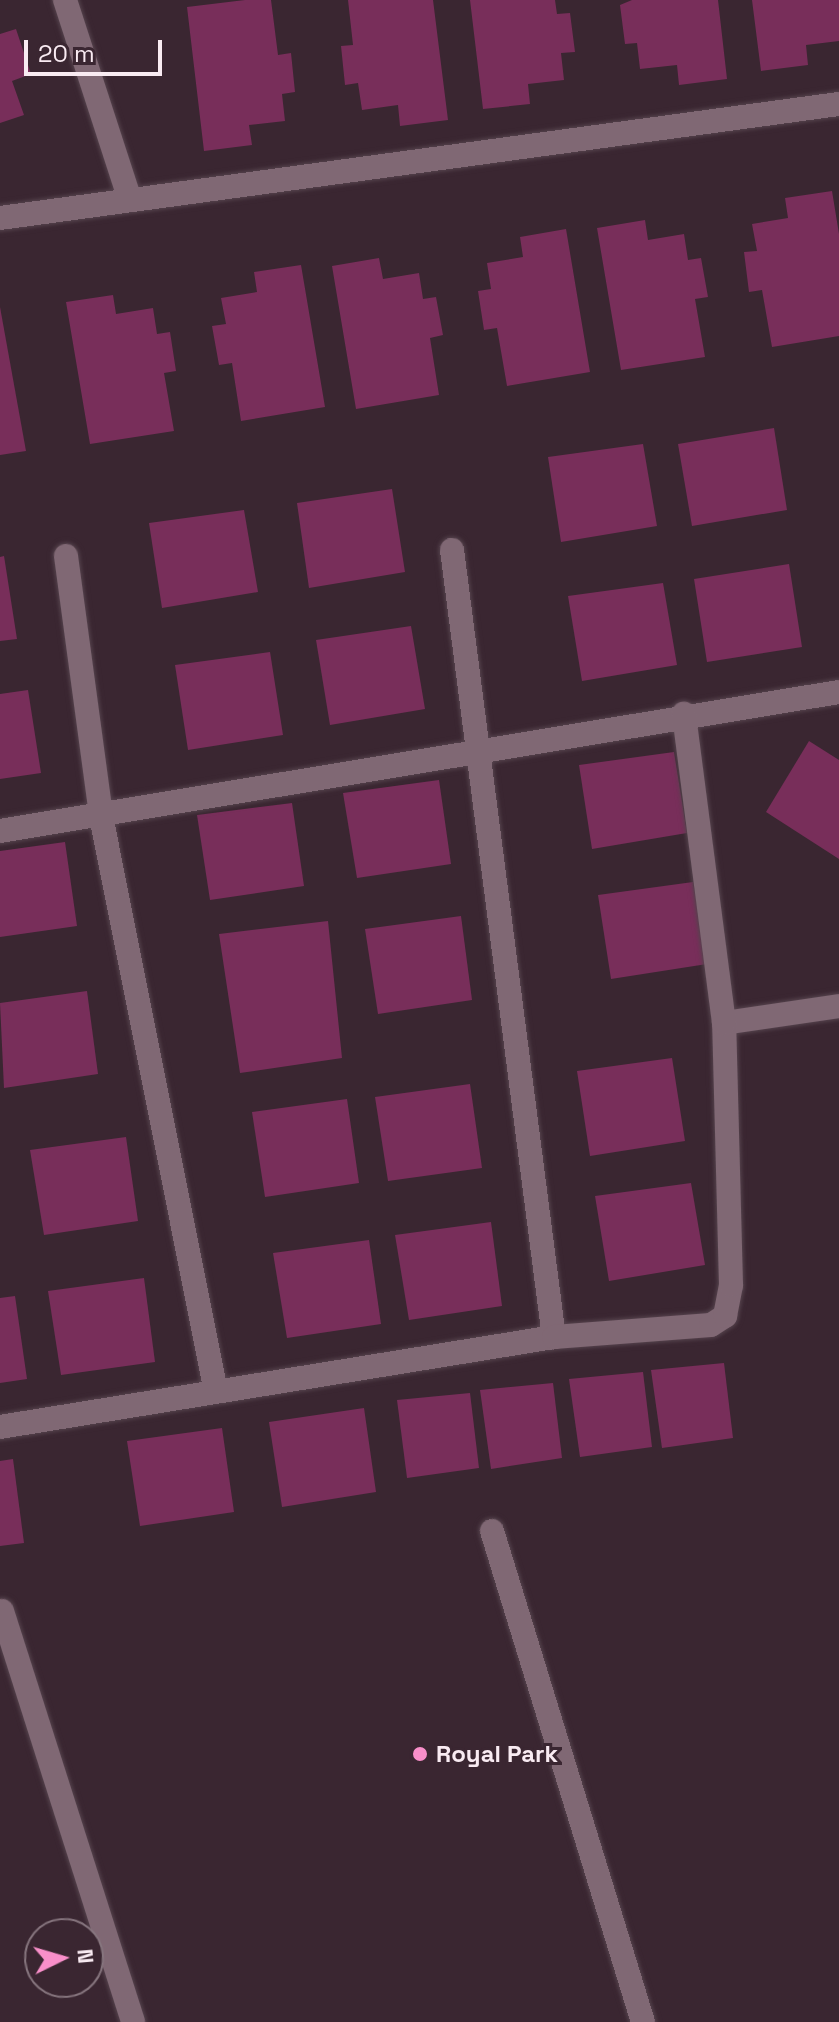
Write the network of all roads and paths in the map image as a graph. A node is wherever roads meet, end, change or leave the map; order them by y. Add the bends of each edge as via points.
1 (65, 0) edge
2 (839, 104) edge
3 (129, 197) junction
4 (0, 218) edge
5 (452, 550) dead end
6 (66, 556) dead end
7 (839, 692) edge
8 (684, 714) junction
9 (480, 750) junction
10 (101, 816) junction
11 (0, 831) edge
12 (839, 1006) edge
13 (724, 1023) junction
14 (554, 1337) junction
15 (216, 1392) junction
16 (0, 1427) edge
17 (492, 1531) dead end
18 (2, 1611) edge
19 (133, 2022) edge
20 (643, 2022) edge

1 - 3 street
2 - 3 street
3 - 4 street
5 - 9 street
6 - 10 street
7 - 8 street
8 - 9 street
8 - 13 street
9 - 10 street
9 - 14 street
10 - 11 street
10 - 15 street
12 - 13 street
13 - 14 street via 731,1285 725,1316 711,1325
14 - 15 street
15 - 16 street
17 - 20 street
18 - 19 street

